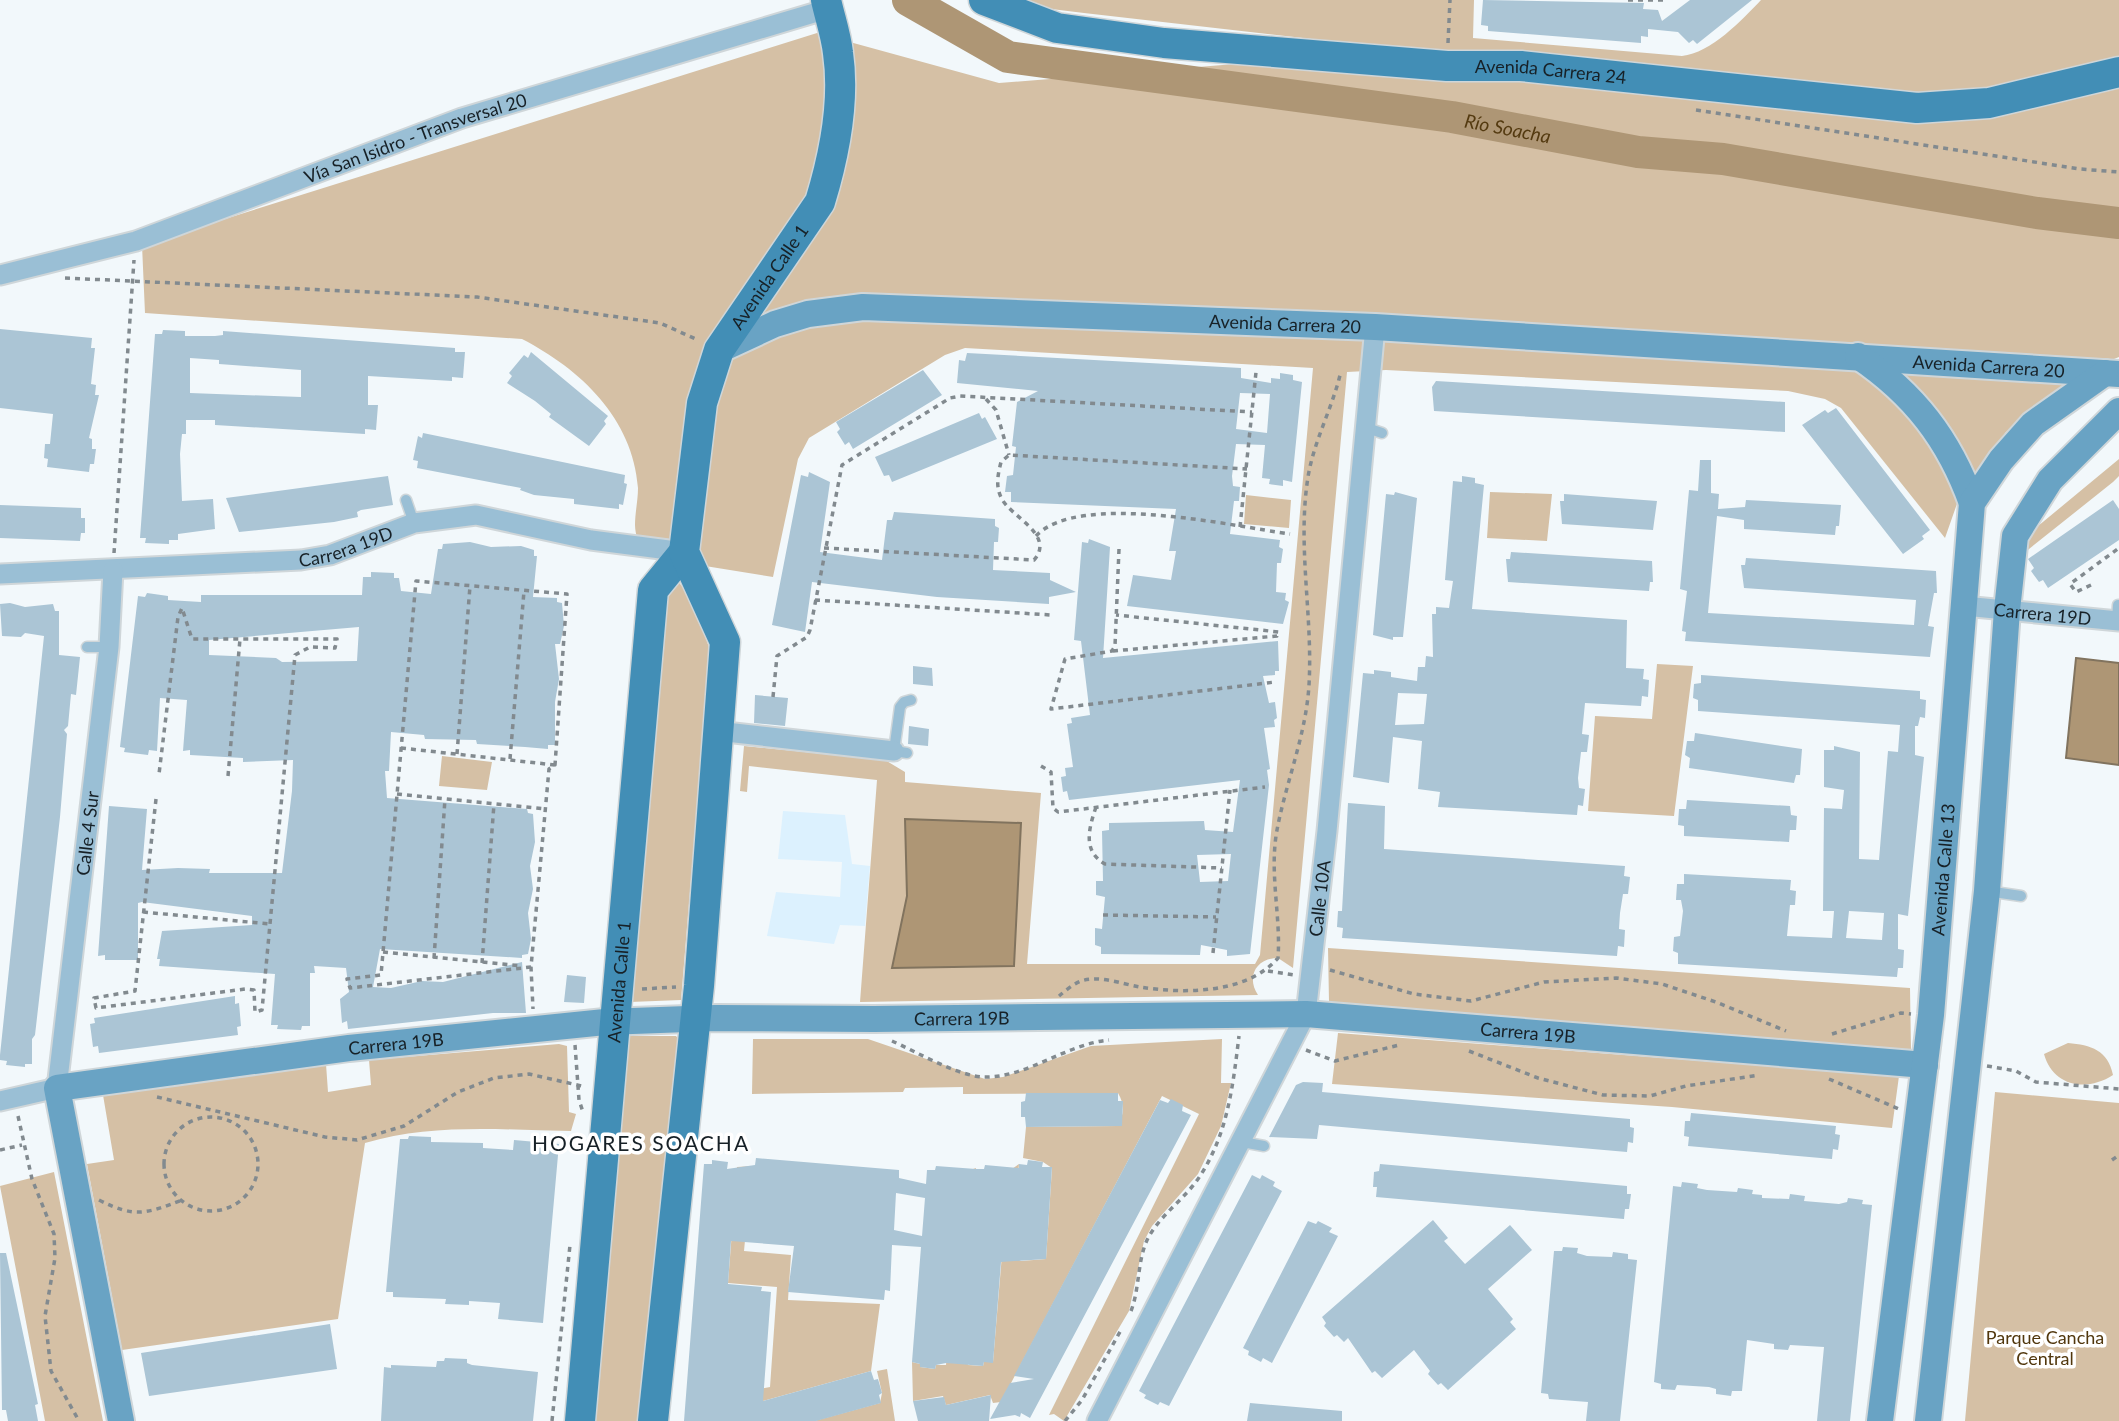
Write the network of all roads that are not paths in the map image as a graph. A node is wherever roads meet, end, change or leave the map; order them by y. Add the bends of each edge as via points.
1 (984, 0) edge
2 (827, 5) edge
3 (2119, 72) edge
4 (2, 274) edge
5 (1375, 327) junction
6 (719, 350) junction
7 (1858, 356) junction
8 (2112, 374) edge
9 (2119, 411) edge
10 (2119, 427) edge
11 (2088, 445) junction
12 (406, 499) dead end
13 (1972, 503) junction
14 (414, 523) junction
15 (684, 552) junction
16 (113, 570) junction
17 (0, 574) edge
18 (1964, 606) junction
19 (2007, 610) junction
20 (2118, 615) edge
21 (87, 647) dead end
22 (108, 647) junction
23 (911, 700) dead end
24 (717, 732) junction
25 (901, 752) joint
26 (1987, 891) junction
27 (2021, 896) dead end
28 (1306, 1014) junction
29 (695, 1018) junction
30 (616, 1021) junction
31 (1925, 1065) junction
32 (57, 1088) junction
33 (7, 1100) edge
34 (1242, 1142) junction
35 (1264, 1146) dead end
36 (121, 1421) edge
37 (580, 1421) edge
38 (653, 1421) edge
39 (1097, 1421) edge
40 (1880, 1421) edge
41 (1928, 1421) edge

1 - 3 main road, Avenida Carrera 24 via 1057,28 1164,43 1447,66 1521,66 1948,108 1989,103
2 - 4 street, Vía San Isidro - Transversal 20 via 462,118 136,241
2 - 6 main road, Avenida Calle 1 via 838,53 840,97 820,202
5 - 6 street, Avenida Carrera 20 via 863,307 808,314
5 - 7 street, Avenida Carrera 20
5 - 28 street, Calle 10A via 1375,431
6 - 15 main road, Avenida Calle 1 via 702,403
7 - 8 street, Avenida Carrera 20
7 - 13 street, Avenida Carrera 20 via 1900,388 1929,419 1947,445
8 - 13 street, Avenida Calle 13 via 2033,424
9 - 11 street
10 - 11 street
11 - 19 street via 2050,480 2015,536
12 - 14 lane
13 - 18 street, Avenida Calle 13
14 - 15 street, Carrera 19D via 476,515 579,538
14 - 16 street, Carrera 19D via 319,558
15 - 24 main road via 725,642
15 - 30 main road, Avenida Calle 1 via 653,590
16 - 17 street, Carrera 19D
16 - 22 street, Calle 4 Sur
18 - 19 street, Carrera 19D
18 - 31 street, Avenida Calle 13
19 - 20 street, Carrera 19D
19 - 26 street
21 - 22 lane
22 - 32 street, Calle 4 Sur via 97,794
23 - 25 lane via 900,707
24 - 25 street via 796,735
24 - 29 main road
26 - 27 lane
26 - 41 street
28 - 29 street, Carrera 19B
28 - 31 street, Carrera 19B
28 - 34 street, Calle 10A
29 - 30 street, Carrera 19B
29 - 38 main road
30 - 32 street, Carrera 19B via 538,1022
30 - 37 main road, Avenida Calle 1
31 - 40 street, Avenida Calle 13
32 - 33 street, Carrera 19B
32 - 36 street, Calle 4 Sur
34 - 35 lane
34 - 39 street, Calle 10A

